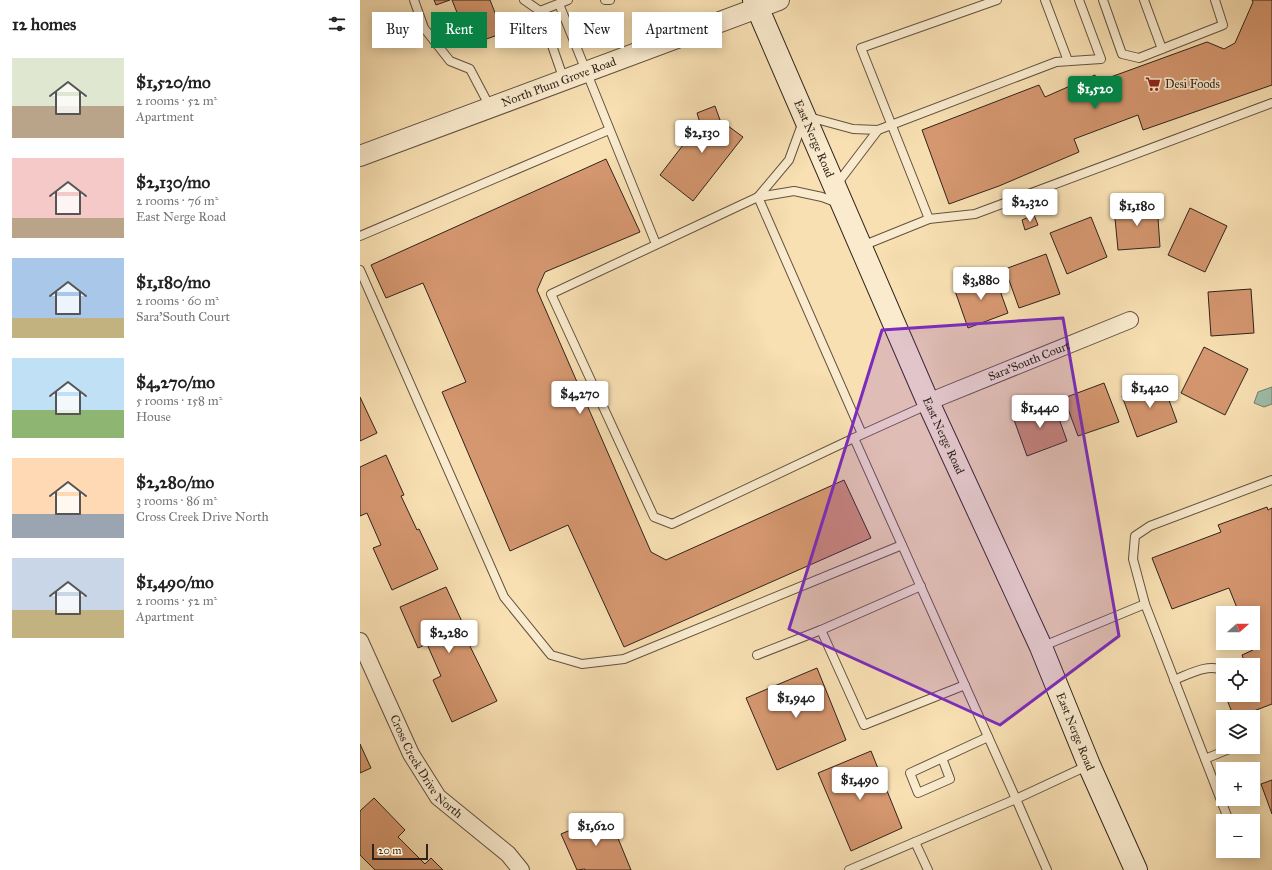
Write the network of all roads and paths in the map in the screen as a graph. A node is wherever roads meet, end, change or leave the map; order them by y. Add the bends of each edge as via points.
1 (414, 0) edge
2 (524, 0) edge
3 (568, 0) edge
4 (605, 0) edge
5 (610, 0) edge
6 (779, 0) edge
7 (997, 0) edge
8 (1045, 0) edge
9 (1079, 0) edge
10 (1103, 0) edge
11 (1144, 0) edge
12 (1215, 0) edge
13 (559, 4) junction
14 (756, 4) edge
15 (540, 12) joint
16 (553, 48) edge
17 (1162, 49) junction
18 (1068, 61) junction
19 (586, 72) junction
20 (564, 80) junction
21 (1272, 103) edge
22 (490, 107) junction
23 (805, 116) junction
24 (891, 125) junction
25 (609, 130) junction
26 (878, 130) junction
27 (360, 156) edge
28 (839, 195) junction
29 (758, 197) junction
30 (929, 219) junction
31 (360, 236) edge
32 (656, 244) junction
33 (861, 246) junction
34 (360, 270) edge
35 (1130, 320) dead end
36 (929, 403) junction
37 (862, 434) junction
38 (854, 438) junction
39 (1272, 480) edge
40 (902, 545) junction
41 (921, 586) junction
42 (1145, 604) junction
43 (821, 630) junction
44 (360, 641) edge
45 (1041, 647) junction
46 (757, 655) dead end
47 (1216, 668) edge
48 (1174, 680) junction
49 (965, 684) junction
50 (988, 738) junction
51 (1217, 754) edge
52 (942, 758) junction
53 (1205, 759) junction
54 (1090, 765) junction
55 (1016, 799) junction
56 (1225, 814) edge
57 (915, 842) junction
58 (521, 870) edge
59 (849, 870) edge
60 (928, 870) edge
61 (1046, 870) edge
62 (1136, 870) edge

1 - 22 lane via 424,28 450,61 470,69
2 - 15 lane
3 - 13 lane
4 - 5 lane
6 - 14 street, North Plum Grove Road
7 - 24 lane via 861,48
8 - 18 lane
9 - 18 lane via 1101,58
10 - 17 lane via 1122,54 1139,58
11 - 17 lane
12 - 17 lane via 1223,25
13 - 15 lane
13 - 19 lane
14 - 19 street, North Plum Grove Road
14 - 23 main road, East Nerge Road
16 - 20 lane
18 - 24 lane via 1056,62
19 - 20 street, North Plum Grove Road
19 - 25 lane
20 - 22 street, North Plum Grove Road
21 - 30 lane via 975,214
22 - 27 street, North Plum Grove Road
23 - 26 lane via 853,129
23 - 28 main road, East Nerge Road
23 - 29 lane via 789,160
24 - 26 lane
24 - 30 lane
25 - 31 lane
25 - 32 lane
26 - 28 lane
28 - 29 lane via 822,197 794,191
28 - 33 main road, East Nerge Road
29 - 32 lane
29 - 37 lane
30 - 33 lane
32 - 38 lane via 551,294 654,517 672,524
33 - 36 main road, East Nerge Road
34 - 40 lane via 504,597 551,655 582,664 624,659
35 - 36 street, Sara'South Court
36 - 37 lane
36 - 45 main road, East Nerge Road
37 - 38 lane
38 - 40 lane
39 - 42 lane via 1150,526 1135,536 1133,559
40 - 41 lane
41 - 43 lane
41 - 49 lane
42 - 45 lane
42 - 48 lane
43 - 46 lane
43 - 49 lane via 864,725
44 - 58 street, Cross Creek Drive North via 411,754 438,797 508,854
45 - 54 main road, East Nerge Road
47 - 48 lane
48 - 53 lane
49 - 50 lane
50 - 52 lane
50 - 55 lane
51 - 53 lane
52 - 52 lane via 910,773 918,793 950,779
53 - 56 lane
54 - 55 lane
54 - 62 main road, East Nerge Road
55 - 57 lane
55 - 61 lane
57 - 59 lane
57 - 60 lane

